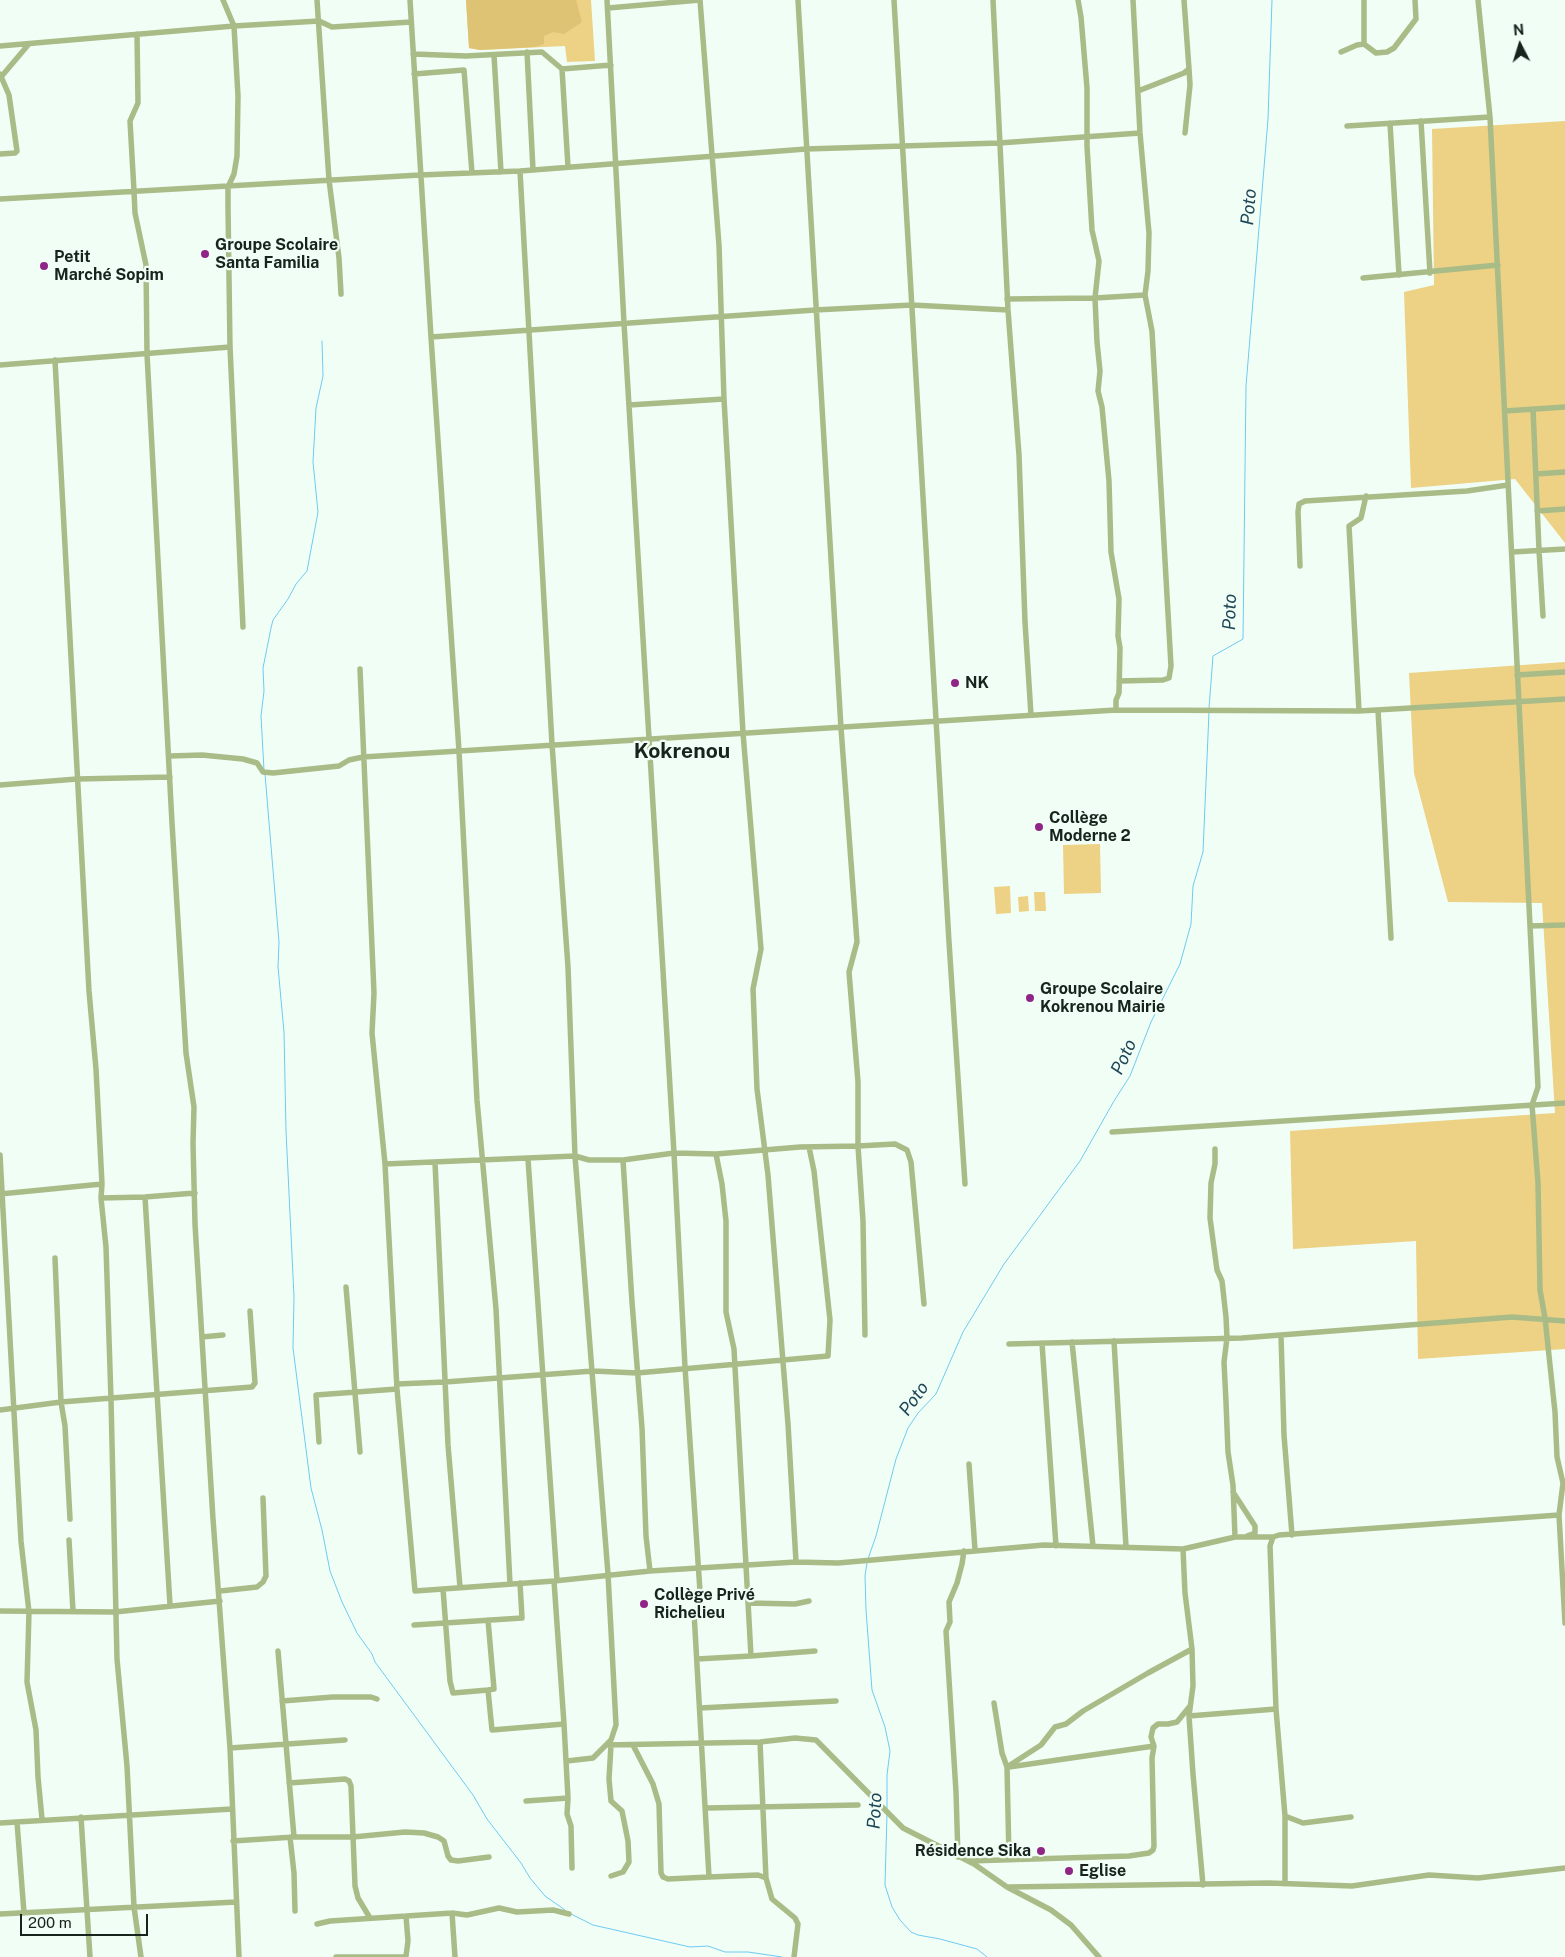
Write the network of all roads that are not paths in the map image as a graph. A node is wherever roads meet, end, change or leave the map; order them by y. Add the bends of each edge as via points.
1 (223, 0) edge
2 (317, 0) edge
3 (410, 0) edge
4 (607, 0) edge
5 (700, 0) edge
6 (798, 0) edge
7 (894, 0) edge
8 (993, 0) edge
9 (1078, 0) edge
10 (1133, 0) edge
11 (1184, 0) edge
12 (1364, 0) edge
13 (1415, 0) edge
14 (1478, 0) edge
15 (608, 8) junction
16 (318, 21) junction
17 (411, 22) junction
18 (234, 26) junction
19 (137, 34) junction
20 (1364, 44) junction
21 (28, 45) junction
22 (0, 46) edge
23 (527, 52) junction
24 (1341, 52) dead end
25 (413, 54) junction
26 (494, 55) junction
27 (611, 65) junction
28 (562, 69) junction
29 (1189, 69) junction
30 (414, 74) junction
31 (0, 76) edge
32 (1138, 92) junction
33 (1490, 117) junction
34 (1421, 122) junction
35 (1390, 124) junction
36 (1347, 126) dead end
37 (1140, 133) junction
38 (1185, 133) dead end
39 (1088, 135) junction
40 (999, 143) junction
41 (903, 146) junction
42 (806, 149) junction
43 (0, 154) edge
44 (711, 157) junction
45 (616, 164) junction
46 (568, 167) junction
47 (533, 170) junction
48 (520, 171) junction
49 (501, 172) junction
50 (472, 173) junction
51 (420, 175) junction
52 (329, 180) junction
53 (228, 187) junction
54 (134, 191) junction
55 (0, 199) edge
56 (1498, 265) junction
57 (1430, 272) junction
58 (1399, 275) junction
59 (1363, 278) dead end
60 (341, 294) dead end
61 (1145, 295) junction
62 (1095, 298) junction
63 (1007, 299) junction
64 (912, 305) junction
65 (816, 310) junction
66 (1008, 310) junction
67 (721, 316) junction
68 (624, 323) junction
69 (529, 329) junction
70 (430, 337) junction
71 (230, 347) junction
72 (147, 354) junction
73 (55, 360) junction
74 (0, 364) edge
75 (724, 399) junction
76 (629, 405) junction
77 (1565, 407) edge
78 (1533, 409) junction
79 (1505, 411) junction
80 (1565, 472) edge
81 (1536, 474) junction
82 (1508, 485) junction
83 (1366, 496) junction
84 (1565, 510) edge
85 (1537, 511) junction
86 (1565, 549) edge
87 (1538, 550) junction
88 (1512, 552) junction
89 (1300, 566) dead end
90 (1543, 616) dead end
91 (243, 627) dead end
92 (360, 669) dead end
93 (1565, 672) edge
94 (1518, 675) junction
95 (1119, 680) junction
96 (1565, 698) edge
97 (1519, 701) junction
98 (1116, 710) junction
99 (1378, 710) junction
100 (1359, 711) junction
101 (1031, 716) junction
102 (936, 722) junction
103 (841, 728) junction
104 (743, 733) junction
105 (649, 739) junction
106 (552, 744) junction
107 (459, 751) junction
108 (170, 756) junction
109 (363, 757) junction
110 (170, 777) junction
111 (77, 779) junction
112 (0, 785) edge
113 (1565, 924) edge
114 (1530, 926) junction
115 (1391, 938) dead end
116 (1565, 1103) edge
117 (1532, 1105) junction
118 (1112, 1132) dead end
119 (858, 1146) junction
120 (809, 1147) junction
121 (1215, 1149) dead end
122 (763, 1150) junction
123 (674, 1153) junction
124 (716, 1154) junction
125 (0, 1156) edge
126 (575, 1156) junction
127 (528, 1159) junction
128 (484, 1160) junction
129 (623, 1160) junction
130 (436, 1162) junction
131 (384, 1164) junction
132 (102, 1184) junction
133 (965, 1184) dead end
134 (195, 1193) junction
135 (1, 1194) edge
136 (145, 1197) junction
137 (102, 1198) junction
138 (55, 1258) dead end
139 (346, 1287) dead end
140 (924, 1304) dead end
141 (250, 1311) dead end
142 (1545, 1318) junction
143 (1565, 1321) edge
144 (223, 1335) dead end
145 (865, 1335) dead end
146 (1282, 1335) junction
147 (202, 1337) junction
148 (1226, 1338) junction
149 (1114, 1341) junction
150 (1072, 1342) junction
151 (1042, 1343) junction
152 (1009, 1344) dead end
153 (783, 1361) junction
154 (734, 1363) junction
155 (685, 1367) junction
156 (593, 1371) junction
157 (637, 1373) junction
158 (542, 1374) junction
159 (499, 1378) junction
160 (445, 1382) junction
161 (397, 1386) junction
162 (205, 1390) junction
163 (355, 1392) junction
164 (158, 1394) junction
165 (111, 1399) junction
166 (61, 1402) junction
167 (13, 1408) junction
168 (0, 1410) edge
169 (319, 1442) dead end
170 (360, 1452) dead end
171 (969, 1464) dead end
172 (1233, 1491) junction
173 (263, 1498) dead end
174 (1559, 1515) junction
175 (70, 1518) dead end
176 (1292, 1534) junction
177 (1234, 1537) junction
178 (1245, 1537) junction
179 (1273, 1537) junction
180 (69, 1540) dead end
181 (1056, 1546) junction
182 (1093, 1546) junction
183 (1126, 1547) junction
184 (1182, 1549) junction
185 (975, 1550) junction
186 (964, 1551) junction
187 (796, 1562) junction
188 (746, 1566) junction
189 (698, 1568) junction
190 (650, 1571) junction
191 (608, 1574) junction
192 (555, 1580) junction
193 (520, 1583) junction
194 (510, 1584) junction
195 (460, 1587) junction
196 (444, 1589) junction
197 (220, 1591) junction
198 (220, 1601) junction
199 (809, 1602) dead end
200 (748, 1603) junction
201 (170, 1605) junction
202 (0, 1611) edge
203 (73, 1611) junction
204 (29, 1612) junction
205 (115, 1612) junction
206 (488, 1620) junction
207 (446, 1623) junction
208 (1565, 1623) edge
209 (414, 1625) dead end
210 (1192, 1649) junction
211 (278, 1651) dead end
212 (815, 1651) dead end
213 (751, 1656) junction
214 (697, 1658) junction
215 (488, 1690) junction
216 (378, 1699) dead end
217 (282, 1701) junction
218 (836, 1701) dead end
219 (994, 1703) dead end
220 (1190, 1706) junction
221 (700, 1708) junction
222 (1276, 1708) junction
223 (1189, 1716) junction
224 (564, 1724) junction
225 (345, 1740) dead end
226 (760, 1742) junction
227 (702, 1743) junction
228 (286, 1744) junction
229 (609, 1745) junction
230 (633, 1745) junction
231 (1154, 1746) junction
232 (230, 1748) junction
233 (567, 1761) junction
234 (1007, 1767) junction
235 (289, 1783) junction
236 (568, 1798) junction
237 (526, 1801) dead end
238 (858, 1805) dead end
239 (764, 1807) junction
240 (707, 1808) junction
241 (232, 1809) junction
242 (128, 1814) junction
243 (1284, 1816) junction
244 (81, 1817) junction
245 (1351, 1817) dead end
246 (42, 1819) junction
247 (0, 1822) edge
248 (17, 1822) junction
249 (353, 1836) junction
250 (292, 1837) junction
251 (233, 1841) junction
252 (958, 1856) junction
253 (489, 1857) dead end
254 (1009, 1859) junction
255 (967, 1861) junction
256 (572, 1868) dead end
257 (1565, 1868) edge
258 (611, 1876) dead end
259 (709, 1877) junction
260 (766, 1878) junction
261 (1285, 1884) junction
262 (1203, 1885) junction
263 (1006, 1887) junction
264 (236, 1902) junction
265 (134, 1907) junction
266 (88, 1910) junction
267 (295, 1911) dead end
268 (24, 1913) junction
269 (452, 1913) junction
270 (0, 1914) edge
271 (569, 1914) dead end
272 (406, 1916) junction
273 (370, 1918) junction
274 (318, 1924) dead end
275 (406, 1956) edge
276 (90, 1957) edge
277 (141, 1957) edge
278 (239, 1957) edge
279 (336, 1957) edge
280 (456, 1957) edge
281 (794, 1957) edge
282 (1100, 1957) edge

1 - 18 street
2 - 16 street
3 - 17 street
4 - 15 street
5 - 15 street
5 - 44 street
6 - 42 street
7 - 41 street
8 - 40 street
9 - 39 street via 1082,17
10 - 32 street
11 - 29 street
12 - 20 street
13 - 20 street via 1416,20 1394,48 1376,53
14 - 33 street
15 - 27 street
16 - 17 street via 332,27
16 - 18 street
16 - 52 street
17 - 25 street
18 - 19 street
18 - 53 street via 237,156
19 - 21 street
19 - 54 street via 138,103 130,121
20 - 24 street
21 - 22 street
21 - 31 street
23 - 26 street
23 - 28 street via 542,52
23 - 47 street
25 - 26 street
25 - 30 street
26 - 49 street
27 - 28 street
27 - 45 street
28 - 46 street
29 - 32 street
29 - 38 street
30 - 50 street via 464,70
30 - 51 street
31 - 43 street via 9,95 17,151
32 - 37 street
33 - 34 street
33 - 56 street
34 - 35 street
34 - 57 street
35 - 36 street
35 - 58 street
37 - 39 street
37 - 61 street via 1149,233
39 - 40 street
39 - 62 street via 1092,230 1099,261
40 - 41 street
40 - 63 street
41 - 42 street
41 - 64 street
42 - 44 street
42 - 65 street
44 - 45 street
44 - 67 street
45 - 46 street
45 - 68 street
46 - 47 street
47 - 48 street
48 - 49 street
48 - 69 street
49 - 50 street
50 - 51 street
51 - 52 street
51 - 70 street
52 - 53 street
52 - 60 street
53 - 54 street
53 - 71 street
54 - 55 street
54 - 72 street via 135,213 146,265
56 - 57 street
56 - 79 street
57 - 58 street
58 - 59 street
61 - 62 street
61 - 95 street via 1152,331 1171,674 1163,680
62 - 63 street
62 - 95 street via 1100,371 1098,391 1119,599
63 - 66 street
64 - 65 street
64 - 66 street
64 - 102 street
65 - 67 street
65 - 103 street
66 - 101 street via 1019,454
67 - 68 street
67 - 75 street
68 - 69 street
68 - 76 street
69 - 70 street
69 - 106 street
70 - 107 street
71 - 72 street
71 - 91 street
72 - 73 street
72 - 108 street
73 - 74 street
73 - 111 street
75 - 76 street
75 - 104 street
76 - 105 street
77 - 78 street
78 - 79 street
78 - 81 street
79 - 82 street
80 - 81 street
81 - 85 street
82 - 83 street via 1467,491
82 - 88 street
83 - 89 street via 1299,504
83 - 100 street via 1362,518 1349,526
84 - 85 street
85 - 87 street
86 - 87 street
87 - 88 street
87 - 90 street
88 - 94 street
92 - 109 street
93 - 94 street
94 - 97 street
95 - 98 street
96 - 97 street
97 - 99 street
97 - 114 street
98 - 100 street
98 - 101 street
99 - 100 street
99 - 115 street
101 - 102 street
102 - 103 street
102 - 133 street
103 - 104 street
103 - 119 street via 856,942 849,972 858,1082
104 - 105 street
104 - 122 street via 761,949 753,989
105 - 106 street
105 - 123 street
106 - 107 street
106 - 126 street via 568,967
107 - 109 street
107 - 128 street via 477,1100
108 - 109 street via 243,758 257,763 263,772 272,773 339,766
108 - 110 street
109 - 131 street via 374,993 372,1033
110 - 111 street
110 - 134 street via 186,1053 194,1106
111 - 112 street
111 - 132 street
113 - 114 street
114 - 117 street via 1538,1087
116 - 117 street
117 - 118 street
117 - 142 street via 1538,1183 1540,1290
119 - 120 street
119 - 140 street via 895,1144 910,1155
119 - 145 street
120 - 122 street
120 - 153 street via 830,1320 828,1356
121 - 148 street via 1210,1218 1222,1281
122 - 124 street
122 - 153 street via 768,1176
123 - 124 street
123 - 129 street
123 - 155 street
124 - 154 street via 726,1221 726,1312
125 - 135 street
126 - 127 street
126 - 129 street via 590,1160
126 - 156 street
127 - 128 street
127 - 158 street
128 - 130 street
128 - 159 street
129 - 157 street
130 - 131 street
130 - 160 street
131 - 161 street
132 - 135 street
132 - 137 street
134 - 136 street
134 - 147 street
135 - 167 street
136 - 137 street
136 - 164 street
137 - 165 street
138 - 166 street
139 - 163 street
141 - 162 street via 255,1383 252,1387
142 - 143 street
142 - 146 street via 1512,1317
142 - 174 street via 1557,1457 1563,1483
144 - 147 street
146 - 148 street
146 - 176 street via 1284,1435
147 - 162 street
148 - 149 street
148 - 172 street via 1228,1452
149 - 150 street
149 - 183 street
150 - 151 street
150 - 182 street
151 - 152 street
151 - 181 street
153 - 154 street
153 - 187 street
154 - 155 street
154 - 188 street
155 - 157 street
155 - 189 street
156 - 157 street
156 - 158 street
156 - 191 street
157 - 190 street
158 - 159 street
158 - 192 street
159 - 160 street
159 - 194 street
160 - 161 street
160 - 195 street
161 - 163 street
161 - 196 street via 415,1591
162 - 164 street
162 - 197 street
163 - 169 street via 316,1395
163 - 170 street
164 - 165 street
164 - 201 street
165 - 166 street
165 - 205 street
166 - 167 street
166 - 175 street
167 - 168 street
167 - 204 street
171 - 185 street
172 - 177 street
172 - 178 street via 1255,1526 1255,1532
173 - 197 street via 266,1576 257,1587
174 - 176 street
174 - 208 street
176 - 179 street
177 - 178 street
177 - 184 street
178 - 179 street
179 - 222 street via 1270,1546
180 - 203 street
181 - 182 street
181 - 185 street
182 - 183 street
183 - 184 street
184 - 210 street
185 - 186 street
186 - 187 street via 838,1563
186 - 252 street via 949,1602 950,1622 946,1631
187 - 188 street
188 - 189 street
188 - 200 street
189 - 190 street
189 - 214 street via 701,1606 694,1612
190 - 191 street
191 - 192 street
191 - 229 street via 616,1725
192 - 193 street
192 - 224 street
193 - 194 street
193 - 206 street via 522,1618
194 - 195 street
195 - 196 street
196 - 207 street
197 - 198 street
198 - 201 street
198 - 232 street
199 - 200 street
200 - 213 street
201 - 205 street
202 - 204 street
203 - 204 street
203 - 205 street
204 - 246 street via 27,1682 36,1730
205 - 242 street
206 - 207 street
206 - 215 street via 494,1689
207 - 209 street
207 - 215 street via 453,1692
210 - 220 street
210 - 234 street via 1066,1724 1055,1727 1042,1745
211 - 217 street
212 - 213 street
213 - 214 street
214 - 221 street
215 - 224 street via 492,1730
216 - 217 street via 333,1697
217 - 228 street
218 - 221 street
219 - 234 street
220 - 223 street
220 - 231 street via 1177,1722 1158,1724 1153,1728
221 - 227 street
222 - 223 street
222 - 243 street
223 - 262 street
224 - 233 street
225 - 228 street
226 - 227 street
226 - 239 street
226 - 252 street via 786,1738 816,1740 903,1828
227 - 230 street
227 - 240 street
228 - 232 street
228 - 235 street
229 - 230 street
229 - 233 street via 593,1758
229 - 258 street via 611,1801 622,1811 629,1862 624,1872
230 - 259 street via 653,1784 659,1804 663,1877
231 - 234 street
231 - 254 street via 1153,1850 1129,1856
232 - 241 street
233 - 236 street
234 - 254 street
235 - 249 street via 349,1781
235 - 250 street
236 - 237 street
236 - 256 street
238 - 239 street
239 - 240 street
239 - 260 street
240 - 259 street
241 - 242 street
241 - 251 street
242 - 244 street
242 - 265 street
243 - 245 street via 1303,1823
243 - 261 street
244 - 246 street
244 - 266 street
246 - 248 street
247 - 248 street
248 - 268 street
249 - 250 street
249 - 253 street via 424,1833 444,1841 451,1860
249 - 273 street via 355,1886
250 - 251 street
250 - 267 street
251 - 264 street
252 - 255 street
254 - 255 street
255 - 263 street
257 - 261 street via 1478,1878 1429,1875 1352,1886
259 - 260 street via 758,1875
260 - 281 street via 772,1899 798,1924
261 - 262 street
262 - 263 street
263 - 282 street via 1051,1910 1071,1925
264 - 265 street
264 - 278 street
265 - 266 street
265 - 277 street
266 - 268 street
266 - 276 street
268 - 270 street
269 - 271 street via 467,1914 499,1908 518,1912 553,1910
269 - 272 street
269 - 280 street
272 - 273 street
272 - 275 street
273 - 274 street
275 - 279 street

